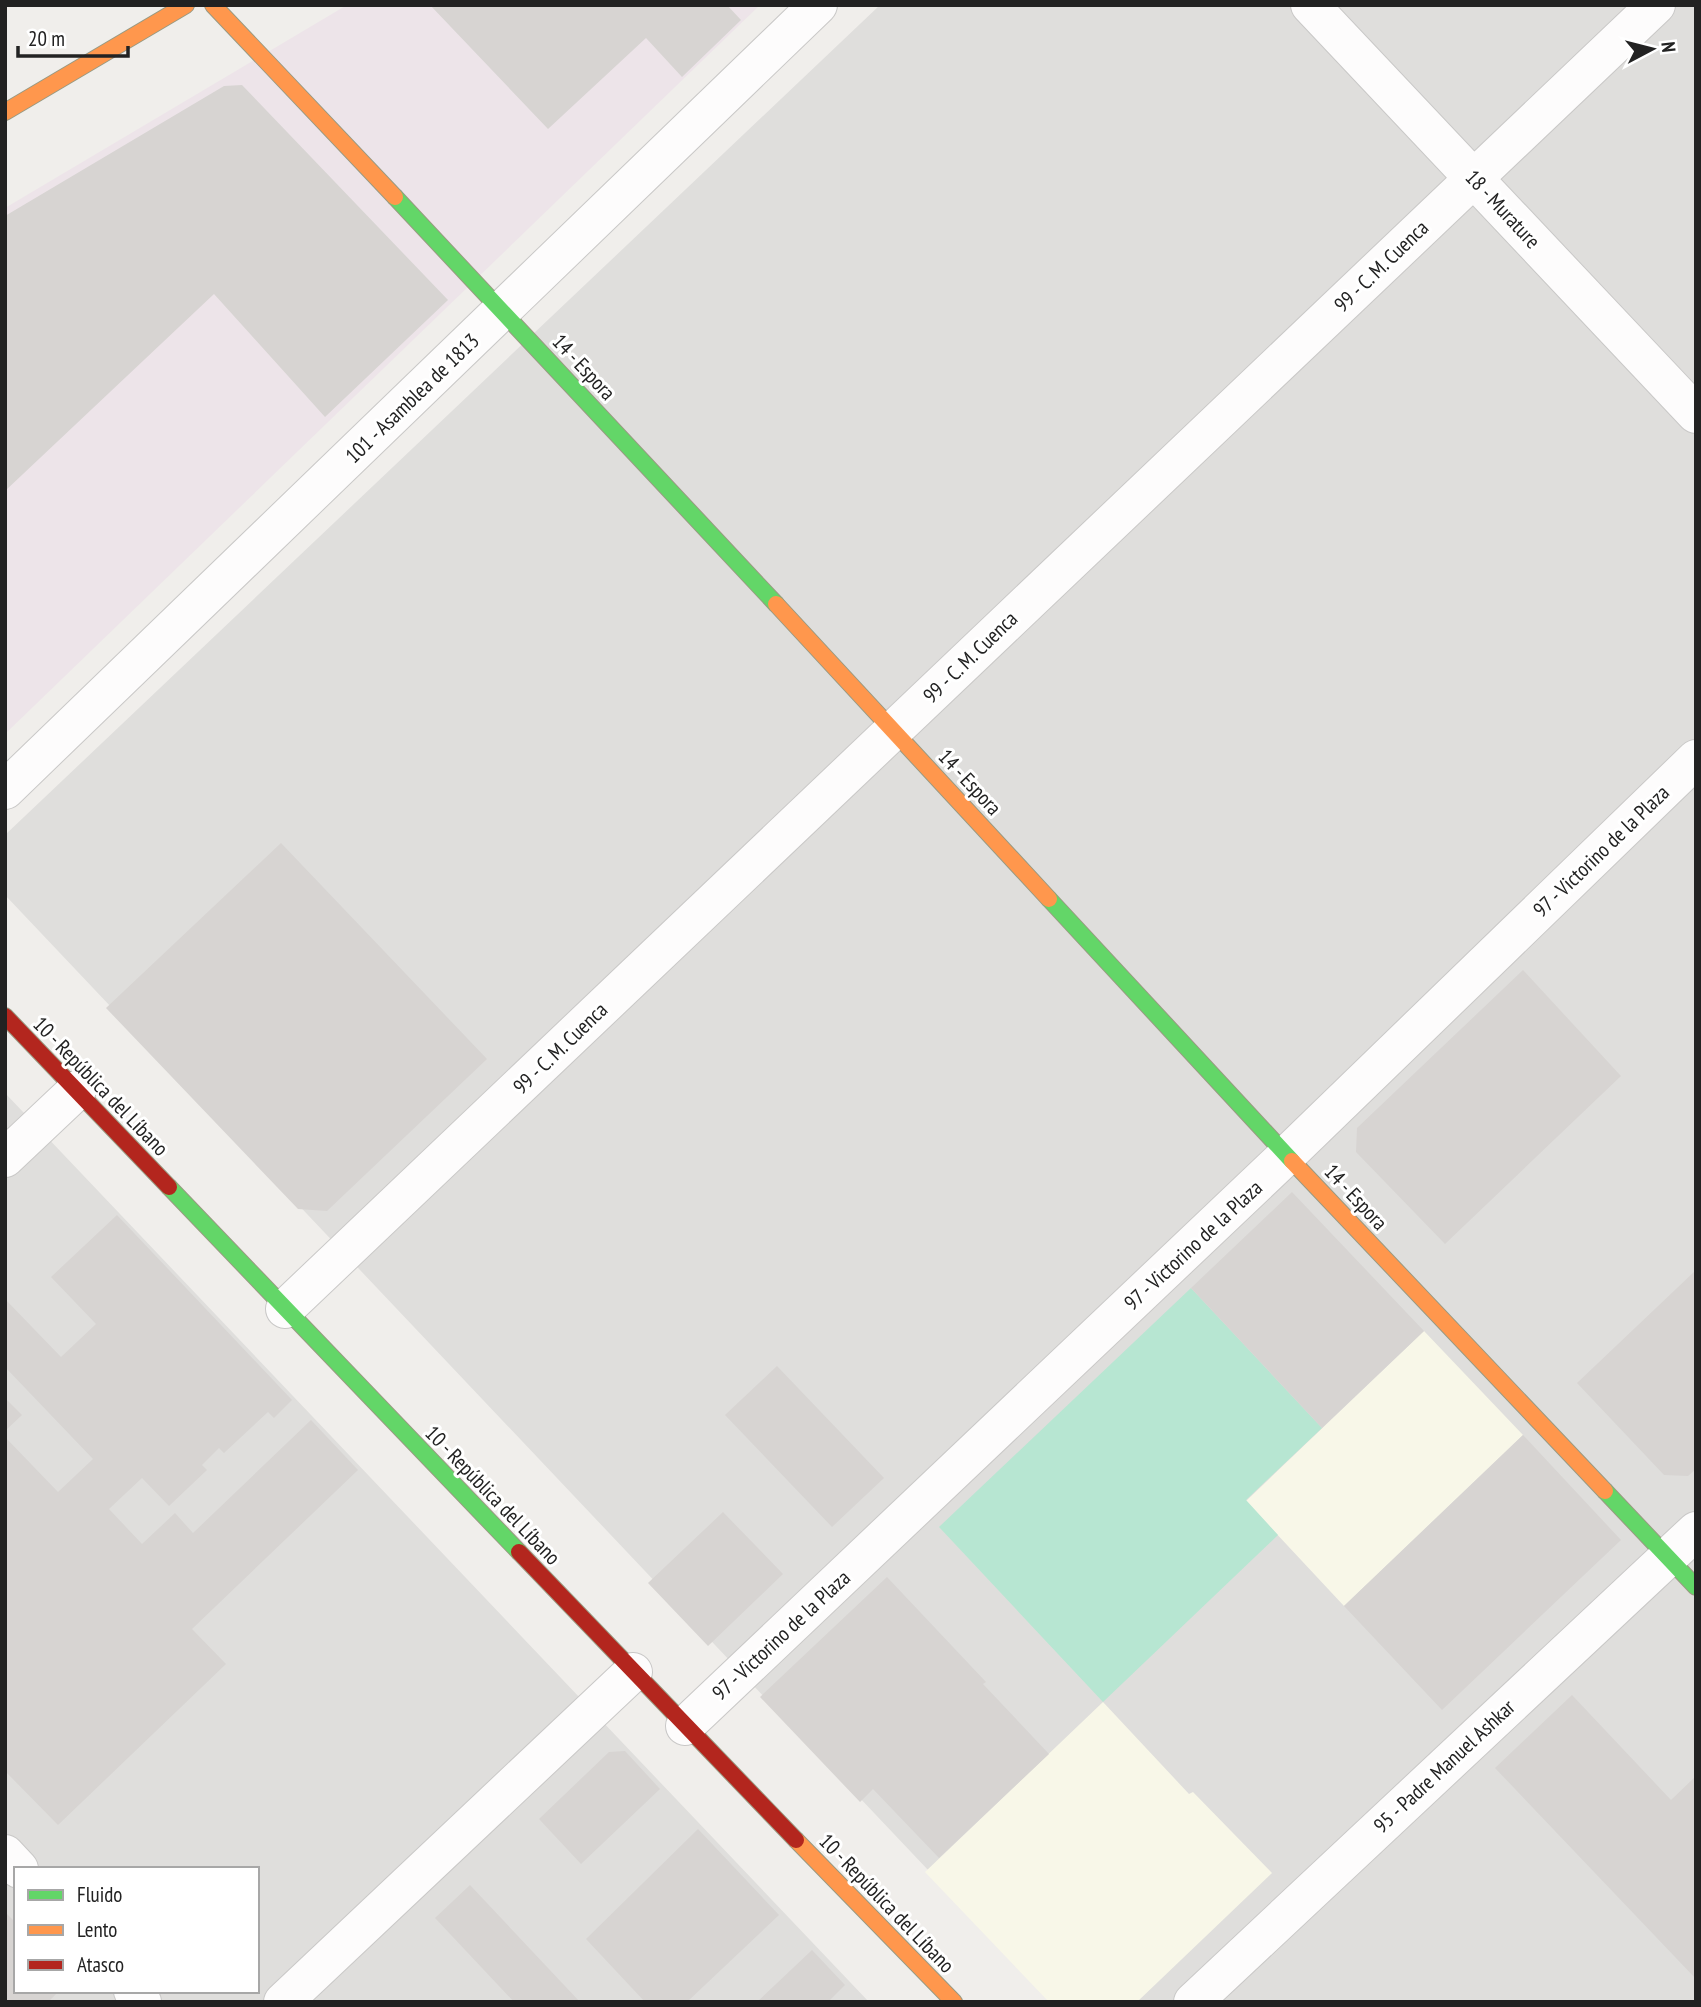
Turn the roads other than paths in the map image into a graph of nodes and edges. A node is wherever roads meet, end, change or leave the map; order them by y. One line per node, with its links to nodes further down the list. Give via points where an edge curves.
1 (186, 5): 6 (street)
2 (213, 5): 8 (street, 14 - Espora)
3 (818, 5): 8 (street, 101 - Asamblea de 1813)
4 (1310, 5): 7 (street, 18 - Murature)
5 (1656, 5): 7 (street, 99 - C. M. Cuenca)
6 (5, 112)
7 (1473, 178): 9 (street, 18 - Murature); 10 (street, 99 - C. M. Cuenca)
8 (502, 310): 10 (street, 14 - Espora); 12 (street, 101 - Asamblea de 1813)
9 (1696, 414)
10 (894, 730): 15 (street, 14 - Espora); 17 (street, 99 - C. M. Cuenca)
11 (1696, 759): 15 (street, 97 - Victorino de la Plaza)
12 (5, 790)
13 (5, 1016): 14 (street, 10 - República del Líbano)
14 (77, 1090): 16 (street); 17 (street, 10 - República del Líbano)
15 (1287, 1155): 19 (street, 14 - Espora); 22 (street, 97 - Victorino de la Plaza)
16 (5, 1158)
17 (285, 1309): 21 (street, 10 - República del Líbano)
18 (1696, 1531): 19 (street, 95 - Padre Manuel Ashkar)
19 (1667, 1558): 20 (street, 14 - Espora); 27 (street, 95 - Padre Manuel Ashkar)
20 (1696, 1587)
21 (633, 1672): 22 (street, 10 - República del Líbano); 25 (street)
22 (685, 1726): 26 (street, 10 - República del Líbano)
23 (5, 1854): 24 (street)
24 (17, 1867)
25 (283, 2002)
26 (954, 2002)
27 (1193, 2002)

